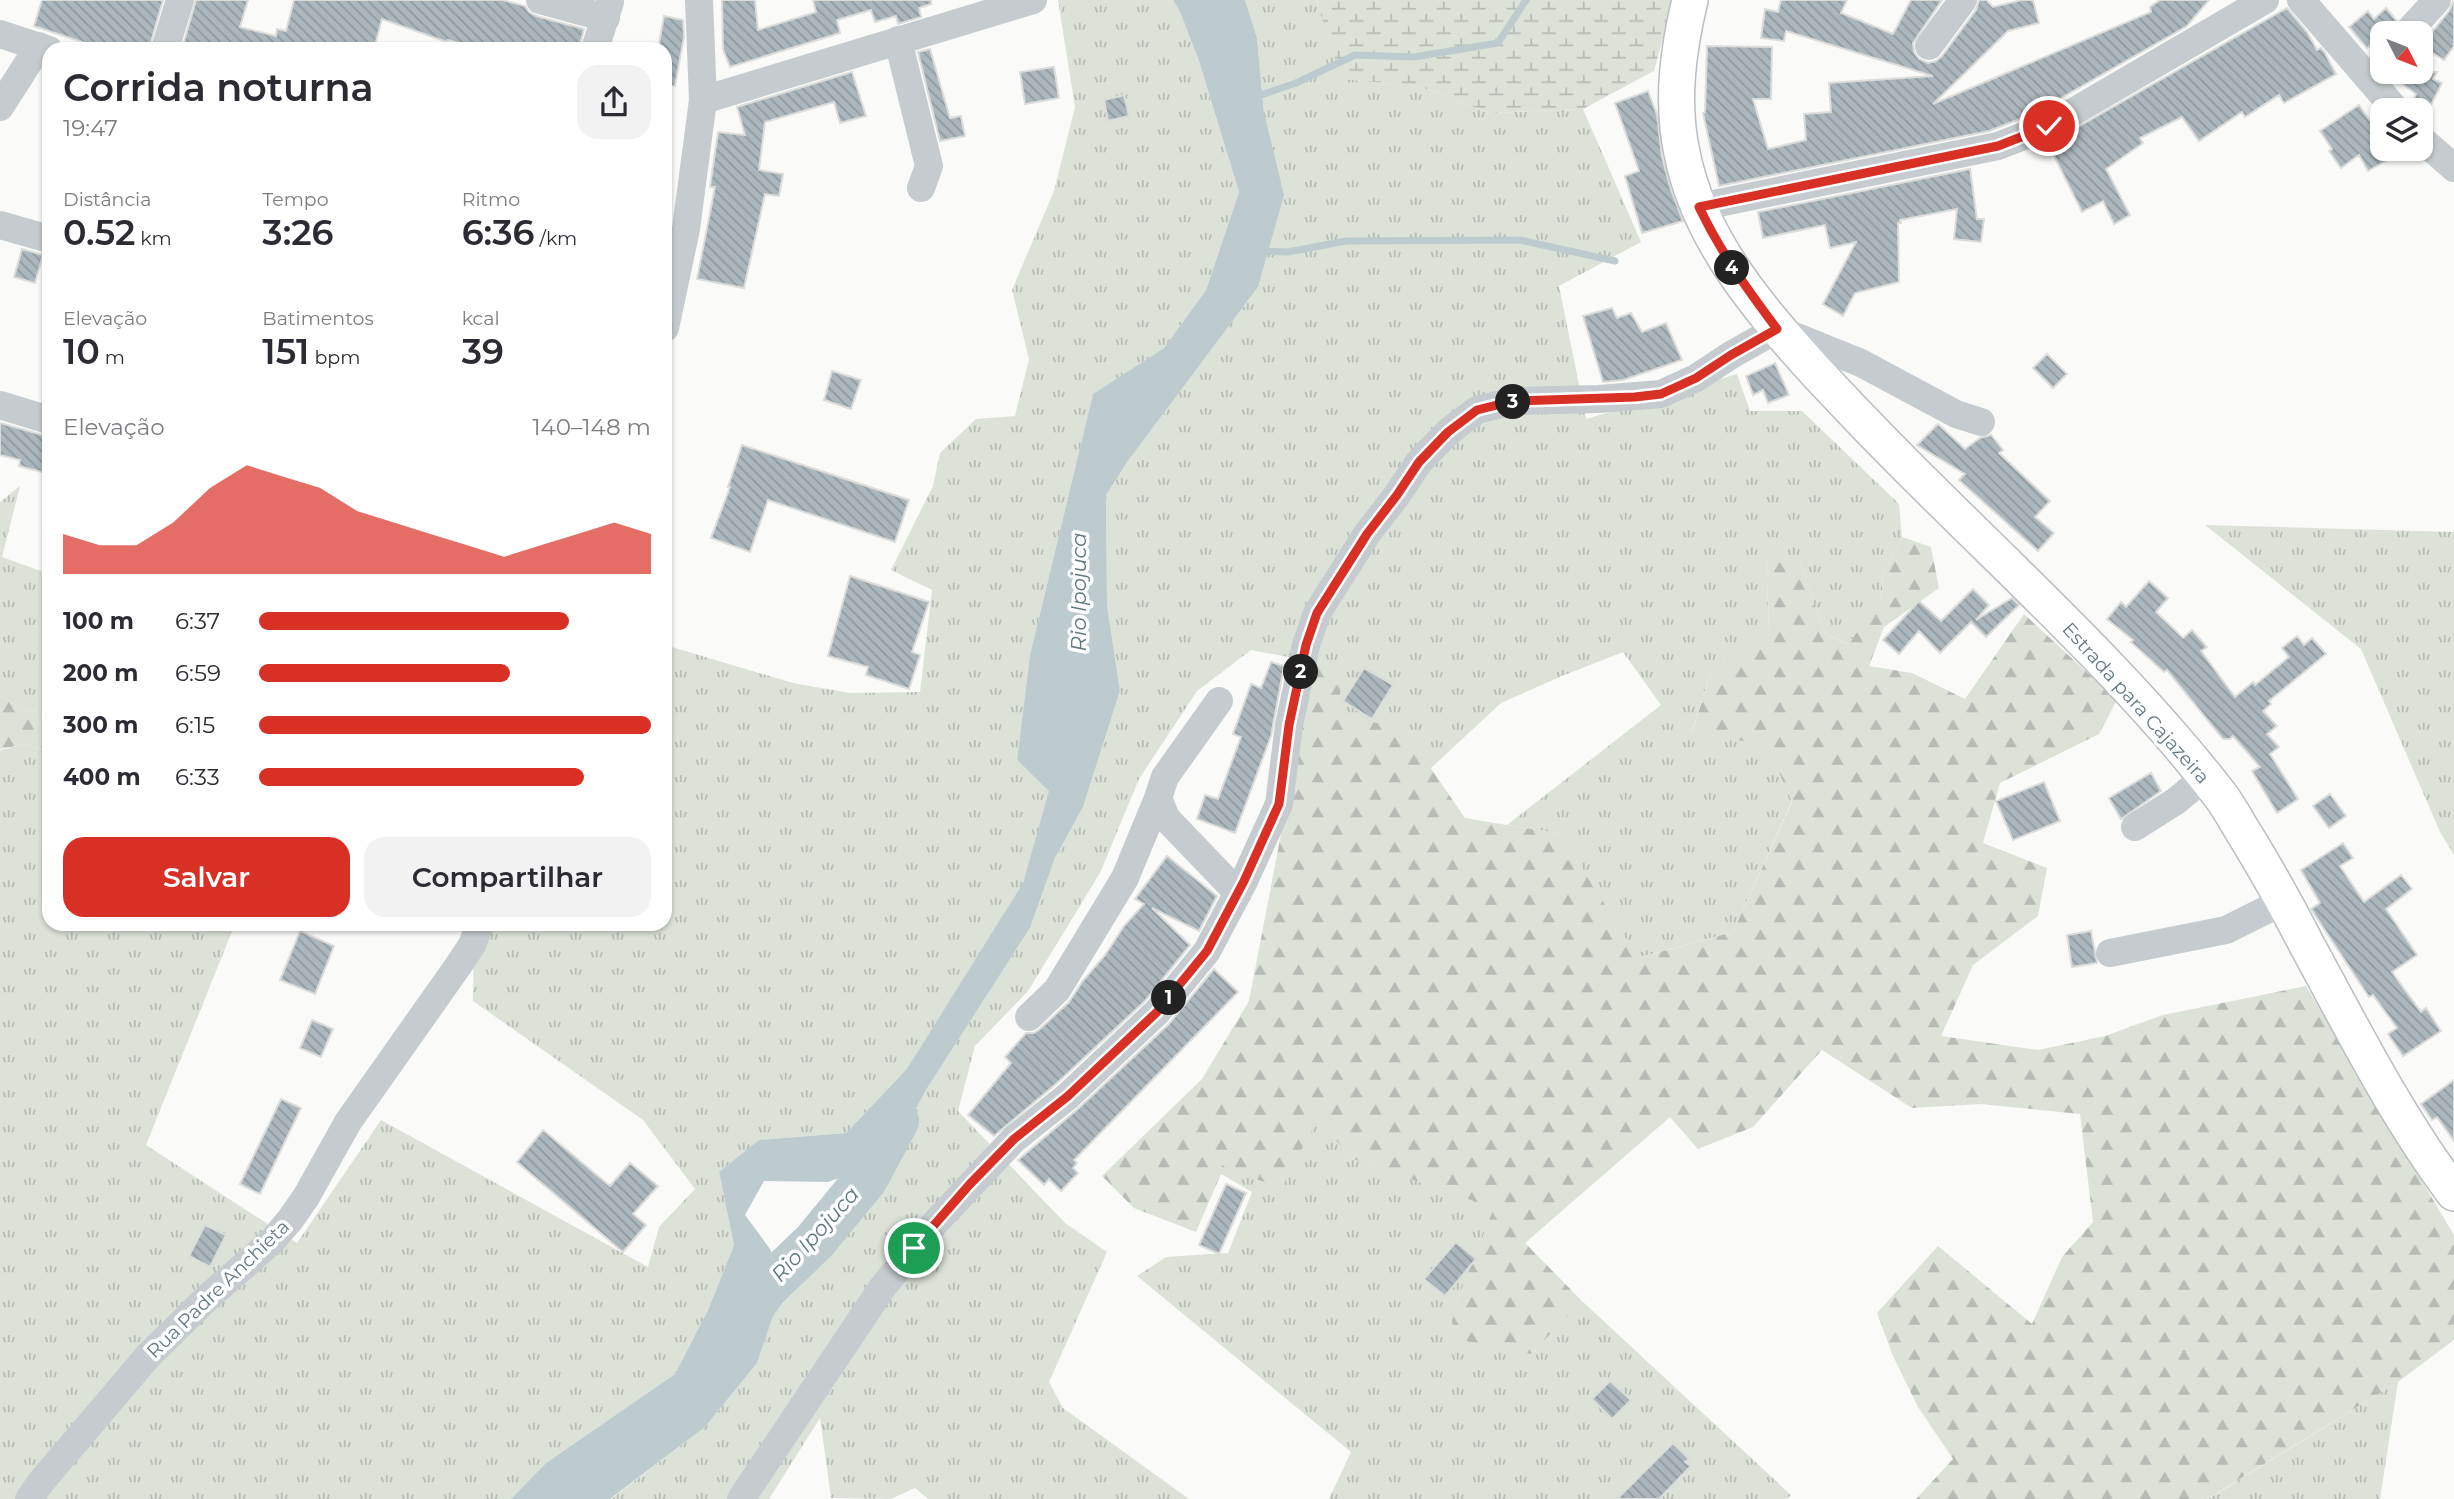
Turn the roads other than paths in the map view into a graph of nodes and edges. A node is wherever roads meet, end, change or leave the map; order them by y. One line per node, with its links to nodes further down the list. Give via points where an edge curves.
1 (180, 0): 14 (street)
2 (540, 0): 10 (street)
3 (699, 0): 20 (street)
4 (1033, 0): 13 (street)
5 (1690, 0): 25 (main road, Estrada para Cajazeira, via 1676,103 1682,154)
6 (1964, 0): 16 (street)
7 (2265, 0): 25 (street, via 2049,126 1998,146)
8 (2301, 0): 19 (street)
9 (2437, 0): 11 (street)
10 (608, 9): 15 (street)
11 (2418, 21)
12 (0, 34): 17 (street)
13 (898, 40): 20 (street); 24 (street, via 929,166)
14 (167, 42)
15 (597, 42)
16 (1928, 46)
17 (42, 47)
18 (42, 51): 21 (street)
19 (2370, 65)
20 (703, 100): 28 (street)
21 (0, 107)
22 (2433, 149): 23 (street)
23 (2454, 168)
24 (921, 188)
25 (1699, 207): 29 (main road, Estrada para Cajazeira, via 1729,263)
26 (0, 225): 27 (street)
27 (42, 237)
28 (672, 295)
29 (1777, 329): 32 (street, via 1861,363 1956,414); 34 (main road, Estrada para Cajazeira, via 1867,426 2090,648); 37 (street, via 1661,394 1513,401 1477,410 1438,442 1367,534 1317,613 1289,725 1279,804)
30 (0, 405): 31 (street)
31 (42, 418)
32 (1981, 422)
33 (1219, 701): 35 (street, via 1165,777)
34 (2205, 777): 36 (street); 38 (main road, Estrada para Cajazeira)
35 (1158, 798): 37 (street, via 1166,818); 41 (street, via 1125,878 1057,990)
36 (2135, 827)
37 (1238, 893): 44 (street, via 1207,951 1157,1012 1068,1096 1014,1139 881,1288)
38 (2284, 901): 40 (street, via 2226,930); 42 (main road, Estrada para Cajazeira, via 2358,1039)
39 (477, 931): 43 (street, Rua Padre Anchieta, via 458,966 348,1122 290,1220 149,1356)
40 (2110, 953)
41 (1029, 1017)
42 (2454, 1193)
43 (29, 1499)
44 (741, 1499)

